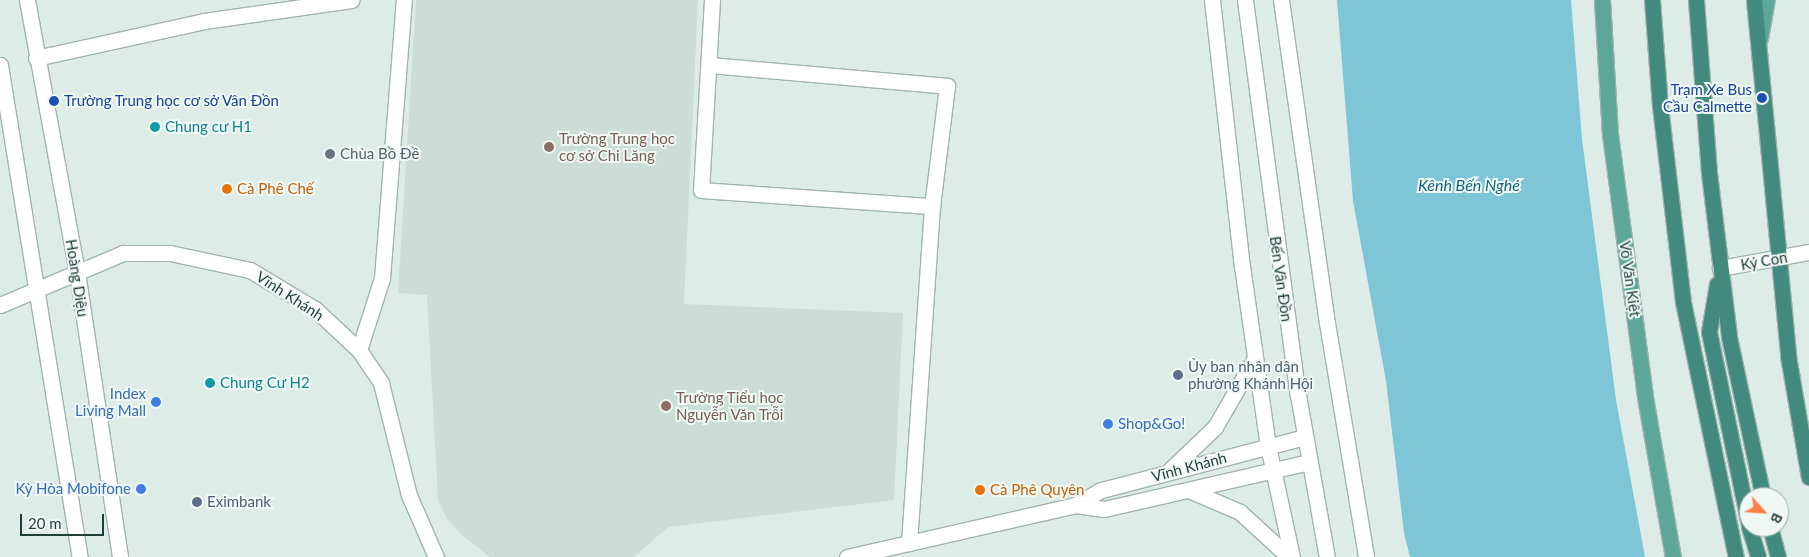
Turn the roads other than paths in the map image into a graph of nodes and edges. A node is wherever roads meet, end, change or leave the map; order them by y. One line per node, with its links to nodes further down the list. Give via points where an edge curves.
1 (27, 0): 14 (street, Hoàng Diệu)
2 (352, 0): 14 (street, via 204,21)
3 (404, 0): 24 (street, via 382,278)
4 (712, 0): 16 (street)
5 (1212, 0): 25 (street)
6 (1245, 0): 26 (street, Bến Vân Đồn, via 1263,151)
7 (1281, 0): 45 (street, via 1328,333)
8 (1602, 0): 46 (main road, Võ Văn Kiệt, via 1610,134 1646,406)
9 (1652, 0): 47 (highway, via 1660,106 1684,302)
10 (1696, 0): 20 (highway)
11 (1754, 0): 13 (highway)
12 (1767, 0): 13 (main road)
13 (1758, 50): 19 (highway)
14 (36, 58): 21 (street, Hoàng Diệu)
15 (0, 65): 22 (street)
16 (708, 66): 17 (street, via 701,190); 17 (street, via 947,86)
17 (932, 206): 38 (street)
18 (1809, 252): 19 (street, Ký Con)
19 (1779, 259): 20 (street, Ký Con); 31 (highway, via 1788,356)
20 (1720, 268): 32 (highway, via 1709,332); 33 (highway, via 1728,337)
21 (77, 272): 22 (street, Vĩnh Khánh); 24 (street, Vĩnh Khánh, via 123,253 170,253 250,270 315,309); 40 (street, Hoàng Diệu)
22 (34, 288): 23 (street, Vĩnh Khánh); 39 (street)
23 (0, 306)
24 (359, 350): 41 (street, Vĩnh Khánh, via 380,383 409,495)
25 (1255, 358): 27 (street); 30 (street, via 1215,427)
26 (1305, 437): 27 (street, Vĩnh Khánh); 28 (street, Bến Vân Đồn)
27 (1268, 446): 29 (street); 30 (street, Vĩnh Khánh)
28 (1309, 462): 29 (street, Vĩnh Khánh); 44 (street, Bến Vân Đồn)
29 (1273, 470): 34 (street, Vĩnh Khánh); 43 (street)
30 (1168, 472): 35 (street, Vĩnh Khánh, via 1101,490)
31 (1809, 476)
32 (1741, 487)
33 (1761, 487)
34 (1190, 490): 35 (street, Vĩnh Khánh, via 1104,509); 43 (street, via 1227,503)
35 (1076, 505): 38 (street, Vĩnh Khánh)
36 (1752, 537): 48 (highway)
37 (1773, 537): 49 (highway)
38 (910, 543): 42 (street, Vĩnh Khánh)
39 (80, 557)
40 (120, 557)
41 (436, 557)
42 (847, 557)
43 (1290, 557)
44 (1327, 557)
45 (1366, 557)
46 (1673, 557)
47 (1736, 557)
48 (1758, 557)
49 (1778, 557)

